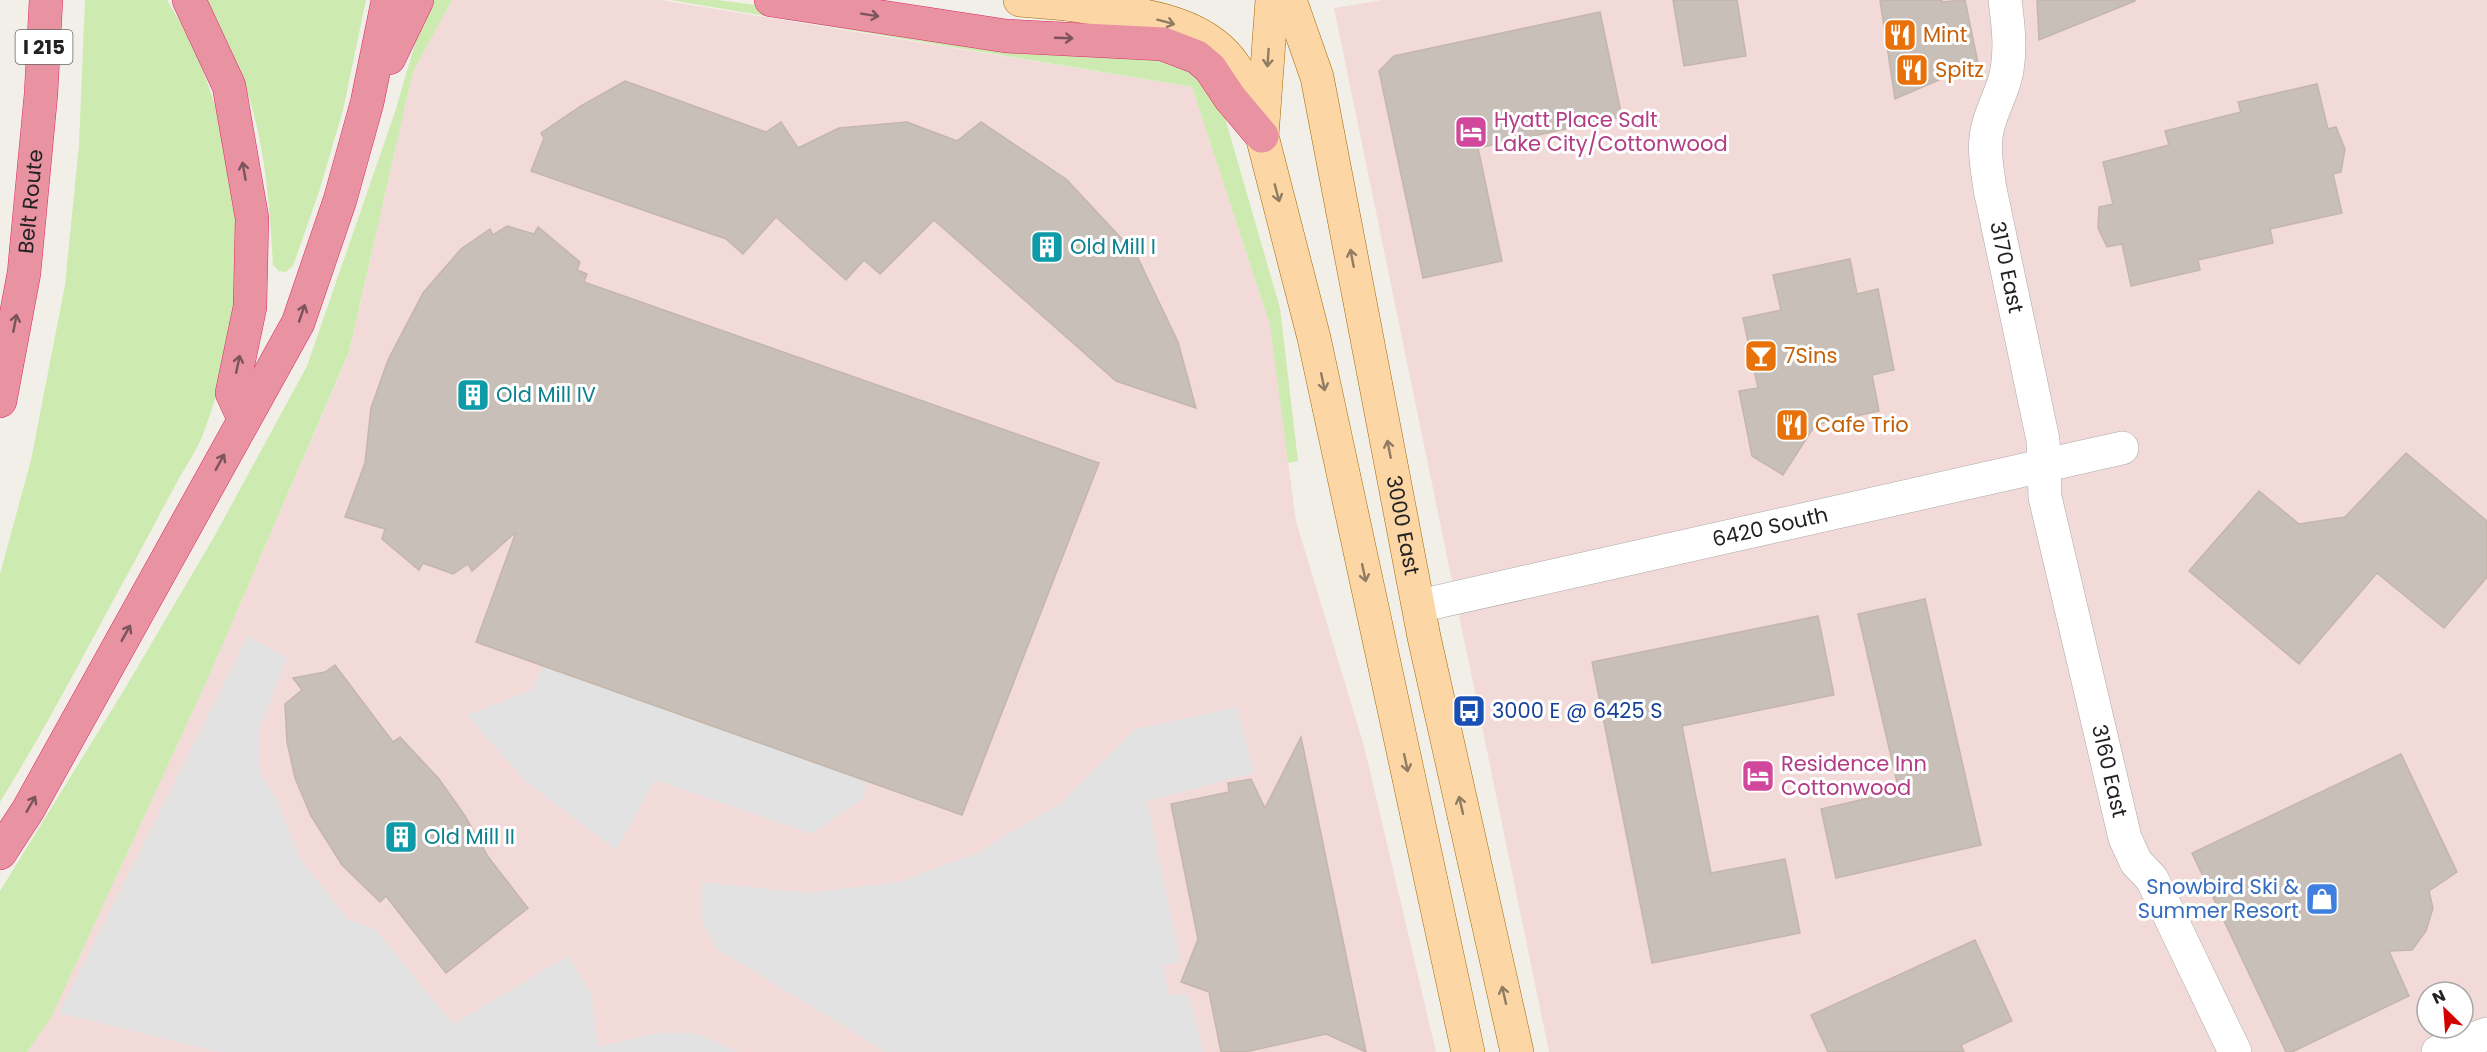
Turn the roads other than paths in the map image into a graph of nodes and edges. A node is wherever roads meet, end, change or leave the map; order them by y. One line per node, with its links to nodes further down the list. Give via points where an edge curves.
1 (46, 0): 16 (highway, Belt Route / I 215, one-way to 1, via 24,273 42,94)
2 (189, 0): 17 (highway, one-way to 2, via 232,393 250,307 252,218 229,86)
3 (388, 0): 14 (highway)
4 (417, 0): 14 (highway)
5 (771, 0): 15 (highway, one-way to 15, via 1006,36 1163,44 1197,57 1210,68)
6 (1020, 0): 12 (main road)
7 (1127, 0): 12 (main road)
8 (1272, 0): 15 (main road, one-way to 15)
9 (1290, 0): 20 (main road, 3000 East, one-way to 9, via 1317,77)
10 (1989, 0): 13 (street)
11 (2005, 0): 13 (street, 3170 East, via 2010,39)
12 (1067, 4): 15 (main road, one-way to 15, via 1152,19 1208,39 1237,69)
13 (2007, 70): 19 (street, 3170 East, via 1989,124 1985,152 2043,440)
14 (367, 103): 17 (highway, one-way to 14, via 298,323 340,200)
15 (1262, 136): 23 (main road, one-way to 23, via 1314,338)
16 (0, 401)
17 (244, 419): 21 (highway, one-way to 17, via 28,810)
18 (2121, 448): 19 (street, 6420 South)
19 (2044, 467): 20 (street, 6420 South); 25 (street, 3160 East, via 2045,497 2125,838 2136,862 2152,879)
20 (1419, 606): 24 (main road, 3000 East, one-way to 20)
21 (0, 853)
22 (2487, 1034): 26 (street)
23 (1468, 1052)
24 (1516, 1052)
25 (2235, 1052)
26 (2438, 1052)

